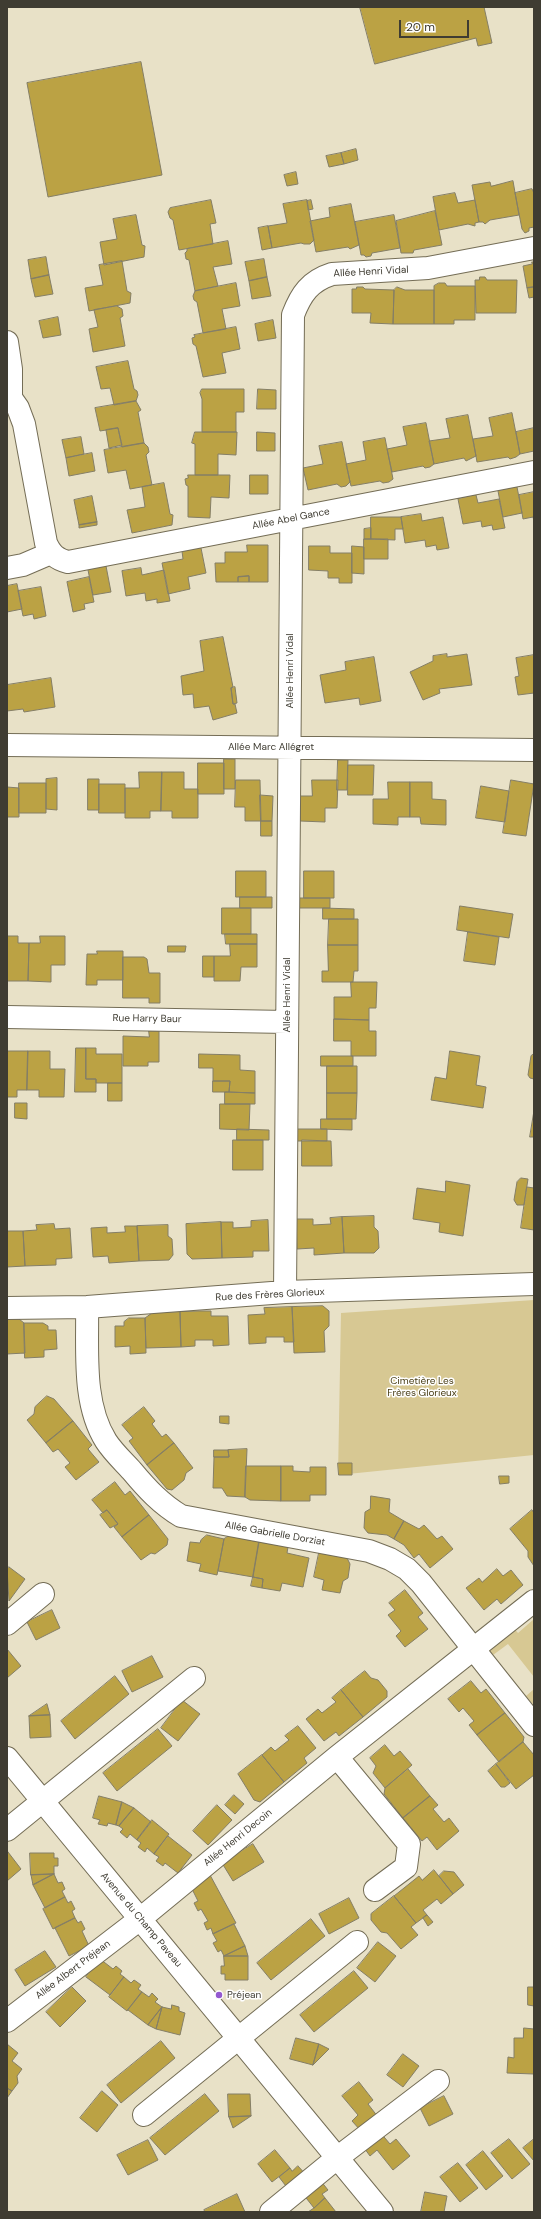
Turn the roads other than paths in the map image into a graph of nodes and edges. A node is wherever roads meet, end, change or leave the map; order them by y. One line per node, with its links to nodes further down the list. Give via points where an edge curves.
1 (534, 248): 5 (street, Allée Henri Vidal, via 428,268 332,274 309,285 299,298 293,315)
2 (7, 342): 3 (street, via 11,369)
3 (9, 397): 6 (street, via 18,408 24,424 46,543)
4 (534, 472): 5 (street, Allée Abel Gance)
5 (291, 519): 6 (street, Allée Abel Gance, via 68,562); 9 (street, Allée Henri Vidal)
6 (51, 553): 7 (street, via 23,565)
7 (7, 568)
8 (7, 745): 9 (street, Allée Marc Allégret)
9 (289, 747): 10 (street, Allée Marc Allégret); 12 (street, Allée Henri Vidal)
10 (534, 750)
11 (7, 1017): 12 (street, Rue Harry Baur)
12 (287, 1022): 14 (street, Allée Henri Vidal)
13 (534, 1284): 14 (street, Rue des Frères Glorieux)
14 (285, 1292): 15 (street, Rue des Frères Glorieux)
15 (87, 1307): 16 (street, Rue des Frères Glorieux); 20 (street, Allée Gabrielle Dorziat, via 93,1408 106,1441 151,1493 168,1508 182,1516 346,1546 390,1559 407,1569 421,1583)
16 (7, 1308)
17 (44, 1594): 19 (street)
18 (534, 1601): 20 (street, Allée Henri Decoin)
19 (7, 1624)
20 (474, 1648): 22 (street, Allée Gabrielle Dorziat); 23 (street, Allée Henri Decoin)
21 (194, 1678): 25 (street)
22 (534, 1725)
23 (336, 1757): 27 (street, via 409,1844 406,1867); 28 (street, Allée Henri Decoin)
24 (7, 1758): 25 (street, Avenue du Champ Paveau)
25 (44, 1802): 26 (street); 28 (street, Avenue du Champ Paveau)
26 (7, 1830)
27 (375, 1890)
28 (140, 1918): 30 (street, Allée Albert Préjean); 31 (street, Avenue du Champ Paveau)
29 (357, 1942): 31 (street)
30 (7, 2021)
31 (238, 2038): 33 (street); 34 (street, Avenue du Champ Paveau)
32 (438, 2081): 34 (street)
33 (144, 2114)
34 (337, 2158): 35 (street); 36 (street, Avenue du Champ Paveau)
35 (271, 2212)
36 (382, 2212)

